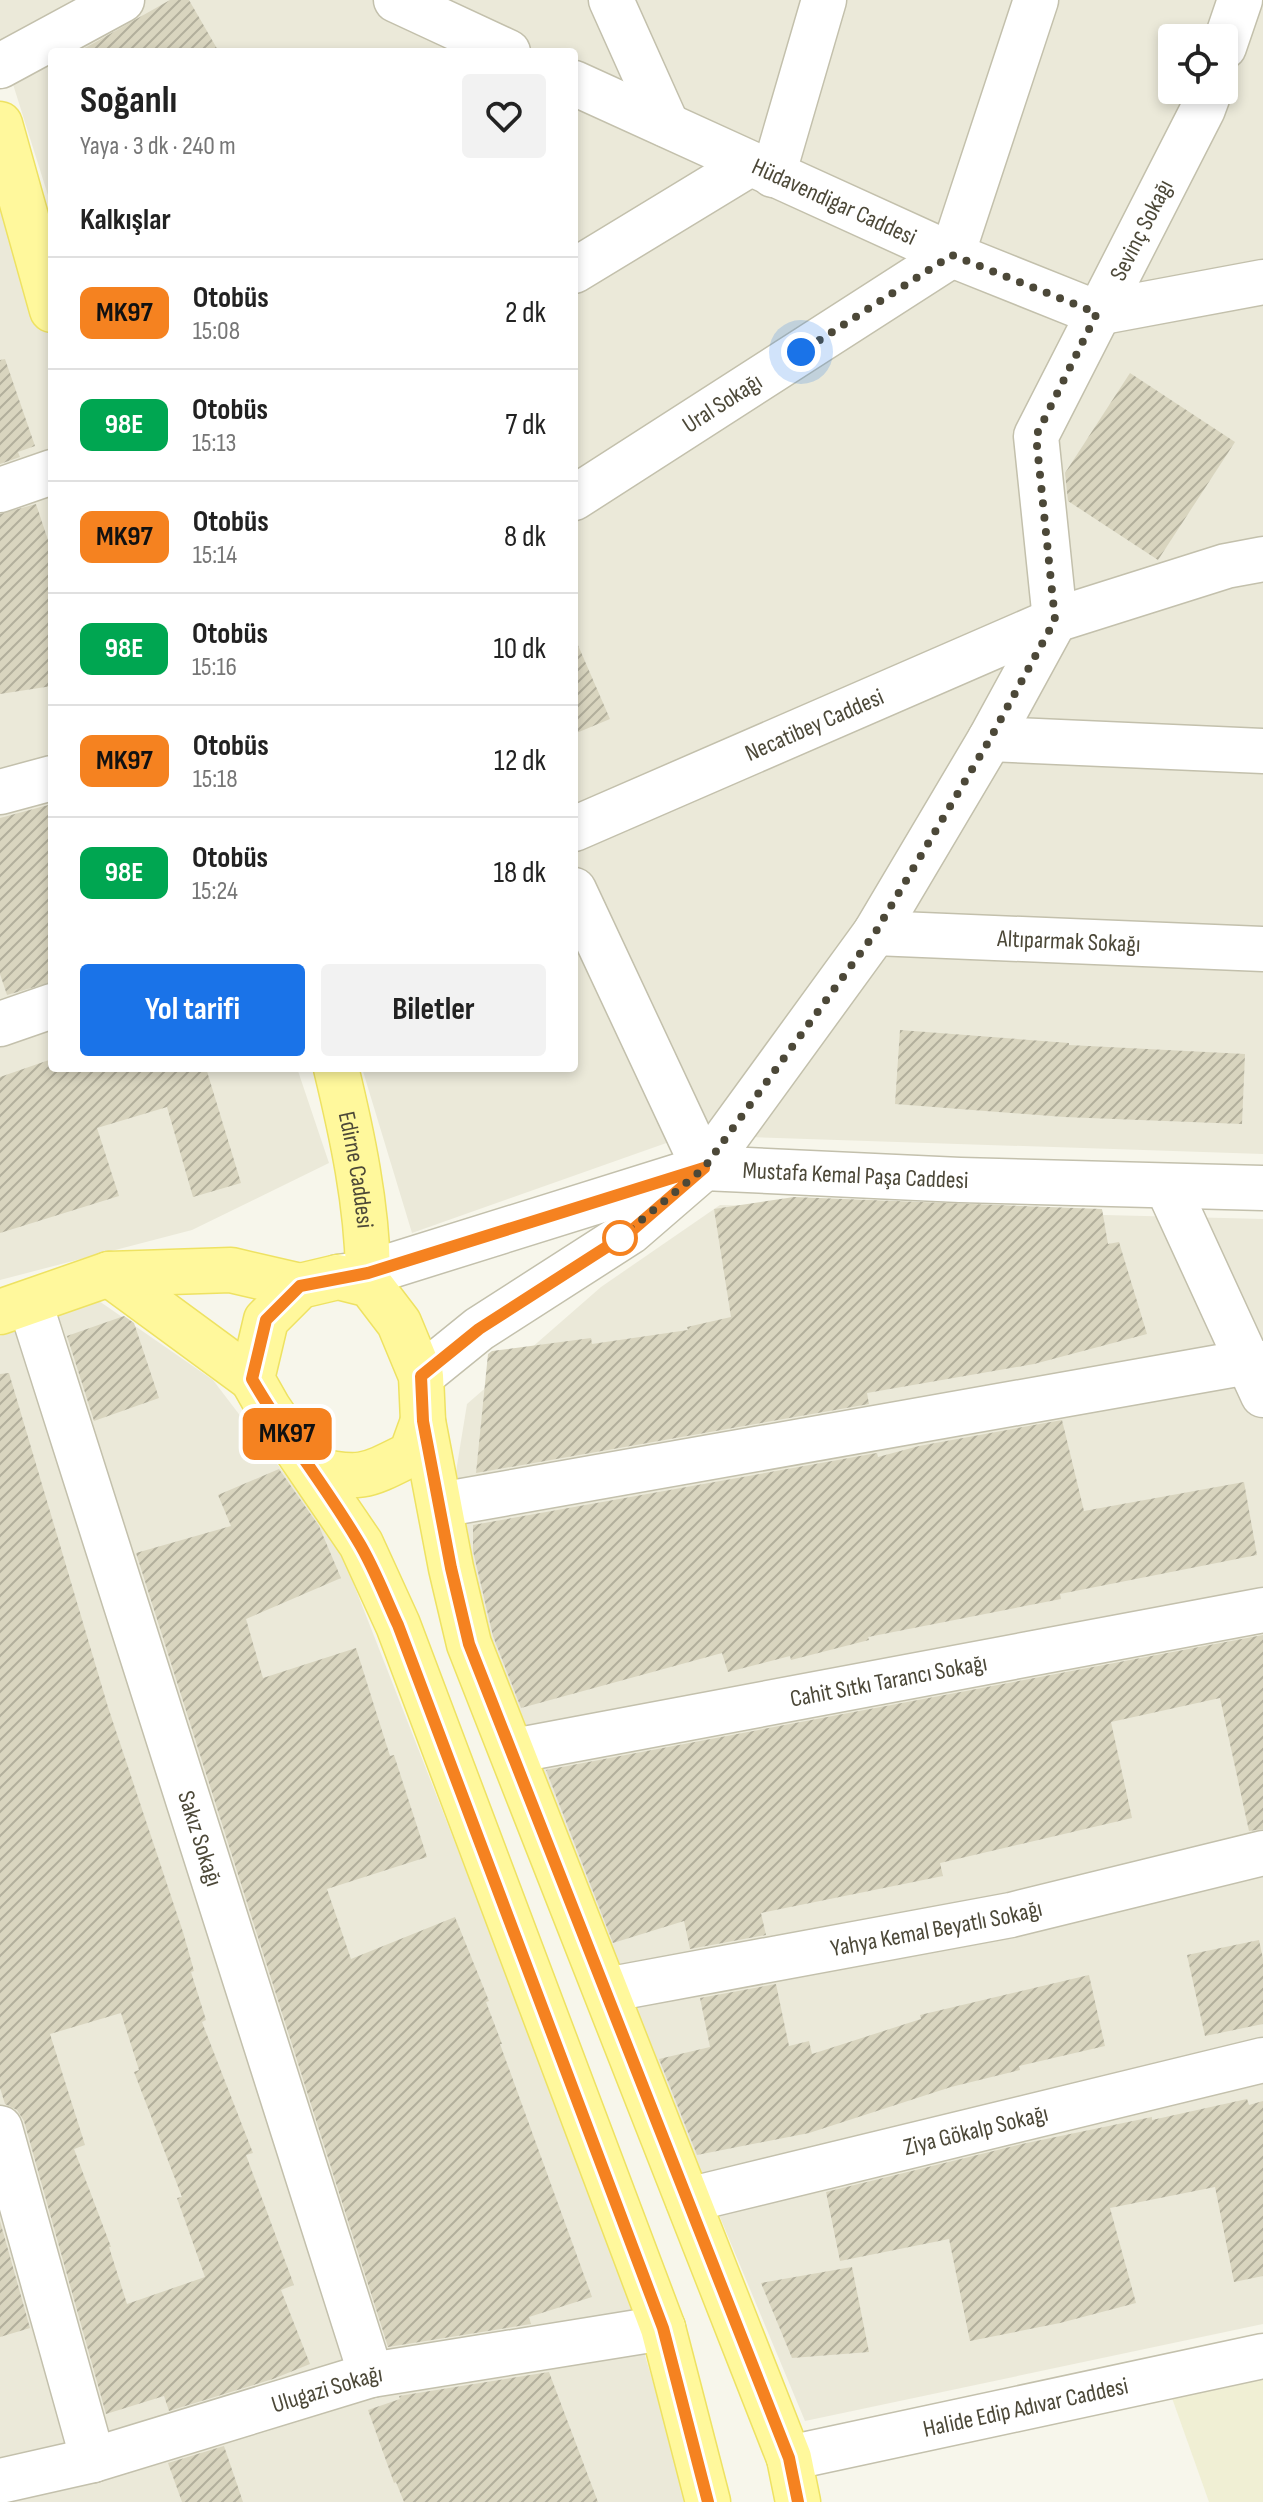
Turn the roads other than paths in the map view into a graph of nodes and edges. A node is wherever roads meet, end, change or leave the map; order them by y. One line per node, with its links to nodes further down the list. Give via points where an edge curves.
1 (122, 0): 9 (street)
2 (396, 0): 8 (street)
3 (611, 0): 13 (street)
4 (824, 0): 14 (street)
5 (1036, 0): 16 (street)
6 (1240, 0): 7 (street)
7 (1232, 24)
8 (499, 48)
9 (0, 66)
10 (578, 85): 13 (street, Hüdavendigar Caddesi)
11 (1205, 104): 20 (street, Sevinç Sokağı)
12 (0, 124): 15 (main road)
13 (667, 125): 14 (street, Hüdavendigar Caddesi)
14 (762, 170): 16 (street, Hüdavendigar Caddesi); 17 (street)
15 (12, 209): 19 (main road)
16 (952, 255): 20 (street, Hüdavendigar Caddesi); 23 (street, Ural Sokağı)
17 (578, 269)
18 (1263, 282): 20 (street)
19 (48, 300)
20 (1097, 313): 25 (street, Sevinç Sokağı, via 1036,436)
21 (48, 473): 22 (street)
22 (0, 490)
23 (578, 495)
24 (1263, 559): 25 (street, Necatibey Caddesi)
25 (1055, 620): 26 (street); 30 (street, Necatibey Caddesi)
26 (990, 739): 27 (street); 32 (street)
27 (1263, 751)
28 (48, 779): 29 (street)
29 (0, 792)
30 (578, 827)
31 (578, 899): 37 (street)
32 (875, 933): 33 (street, Altıparmak Sokağı); 37 (street)
33 (1263, 949)
34 (48, 1007): 35 (street)
35 (0, 1024)
36 (337, 1072): 41 (main road, Edirne Caddesi, via 367,1235)
37 (704, 1168): 38 (street, Mustafa Kemal Paşa Caddesi); 41 (street); 44 (street, via 630,1232 479,1329)
38 (1167, 1186): 39 (street, Mustafa Kemal Paşa Caddesi); 43 (street)
39 (1263, 1188)
40 (109, 1274): 41 (main road, via 231,1270); 42 (main road); 45 (main road)
41 (336, 1279): 44 (main road, via 370,1285 399,1323); 45 (main road, via 266,1320)
42 (15, 1307): 58 (street, Sakız Sokağı)
43 (1258, 1374): 48 (street)
44 (421, 1376): 46 (main road)
45 (252, 1379): 47 (main road)
46 (423, 1421): 47 (main road, via 411,1454 370,1474 342,1477); 48 (main road)
47 (312, 1469): 56 (main road, via 361,1544 398,1625)
48 (440, 1505): 50 (main road, via 469,1644)
49 (1263, 1610): 50 (street, Cahit Sıtkı Tarancı Sokağı)
50 (513, 1751): 52 (main road)
51 (1263, 1853): 52 (street, Yahya Kemal Beyatlı Sokağı, via 1011,1915)
52 (606, 1990): 55 (main road)
53 (1263, 2060): 55 (street, Ziya Gökalp Sokağı)
54 (0, 2128): 60 (street)
55 (688, 2200): 59 (main road)
56 (663, 2328): 58 (street, Ulugazi Sokağı); 62 (main road)
57 (1263, 2356): 59 (street, Halide Edip Adıvar Caddesi)
58 (371, 2375): 60 (street, Ulugazi Sokağı)
59 (789, 2458): 63 (main road)
60 (93, 2460): 61 (street, Ulugazi Sokağı)
61 (0, 2481)
62 (708, 2502)
63 (798, 2502)

